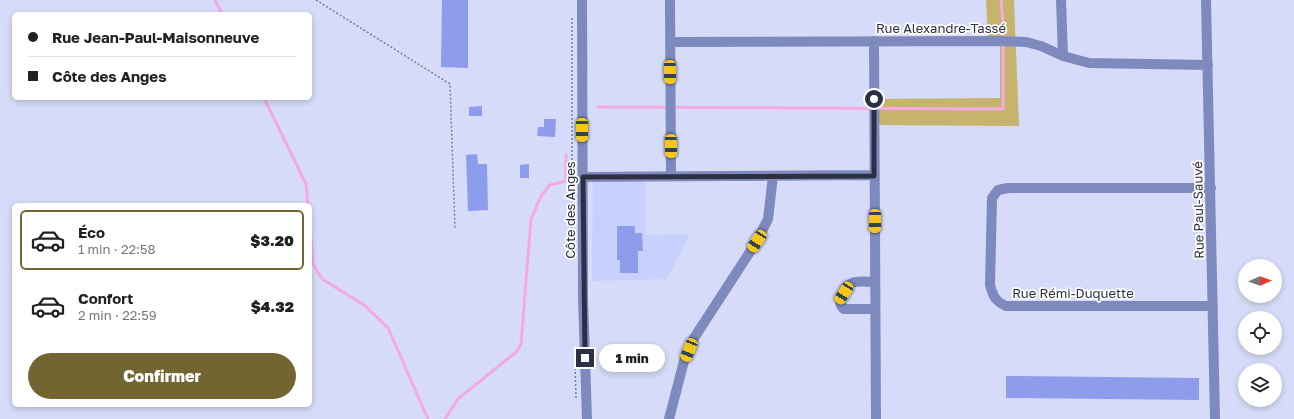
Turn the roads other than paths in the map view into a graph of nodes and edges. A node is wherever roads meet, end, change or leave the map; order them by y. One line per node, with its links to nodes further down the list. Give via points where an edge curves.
1 (582, 0): 12 (street, Côte des Anges)
2 (670, 0): 6 (street)
3 (1062, 0): 7 (street)
4 (1206, 0): 8 (street, Rue Paul-Sauvé)
5 (874, 41): 6 (street, Rue Alexandre-Tassé); 7 (street, Rue Alexandre-Tassé, via 1026,42); 11 (street)
6 (670, 42): 9 (street)
7 (1063, 56): 8 (street, Rue Alexandre-Tassé, via 1088,63)
8 (1208, 65): 13 (street, Rue Paul-Sauvé)
9 (671, 176): 10 (street); 12 (street)
10 (773, 176): 11 (street); 18 (street, via 768,219 757,241 694,338 684,361)
11 (874, 176): 14 (street)
12 (583, 177): 17 (street, Côte des Anges)
13 (1210, 188): 15 (street, Rue Paul-Sauvé); 15 (street, Rue Rémi-Duquette, via 998,190 992,198 990,285 993,296 1006,306)
14 (875, 282): 16 (street); 16 (street, via 854,282 849,285 840,304 844,309)
15 (1213, 306): 20 (street, Rue Paul-Sauvé)
16 (875, 309): 19 (street)
17 (587, 419)
18 (669, 419)
19 (876, 419)
20 (1215, 419)

